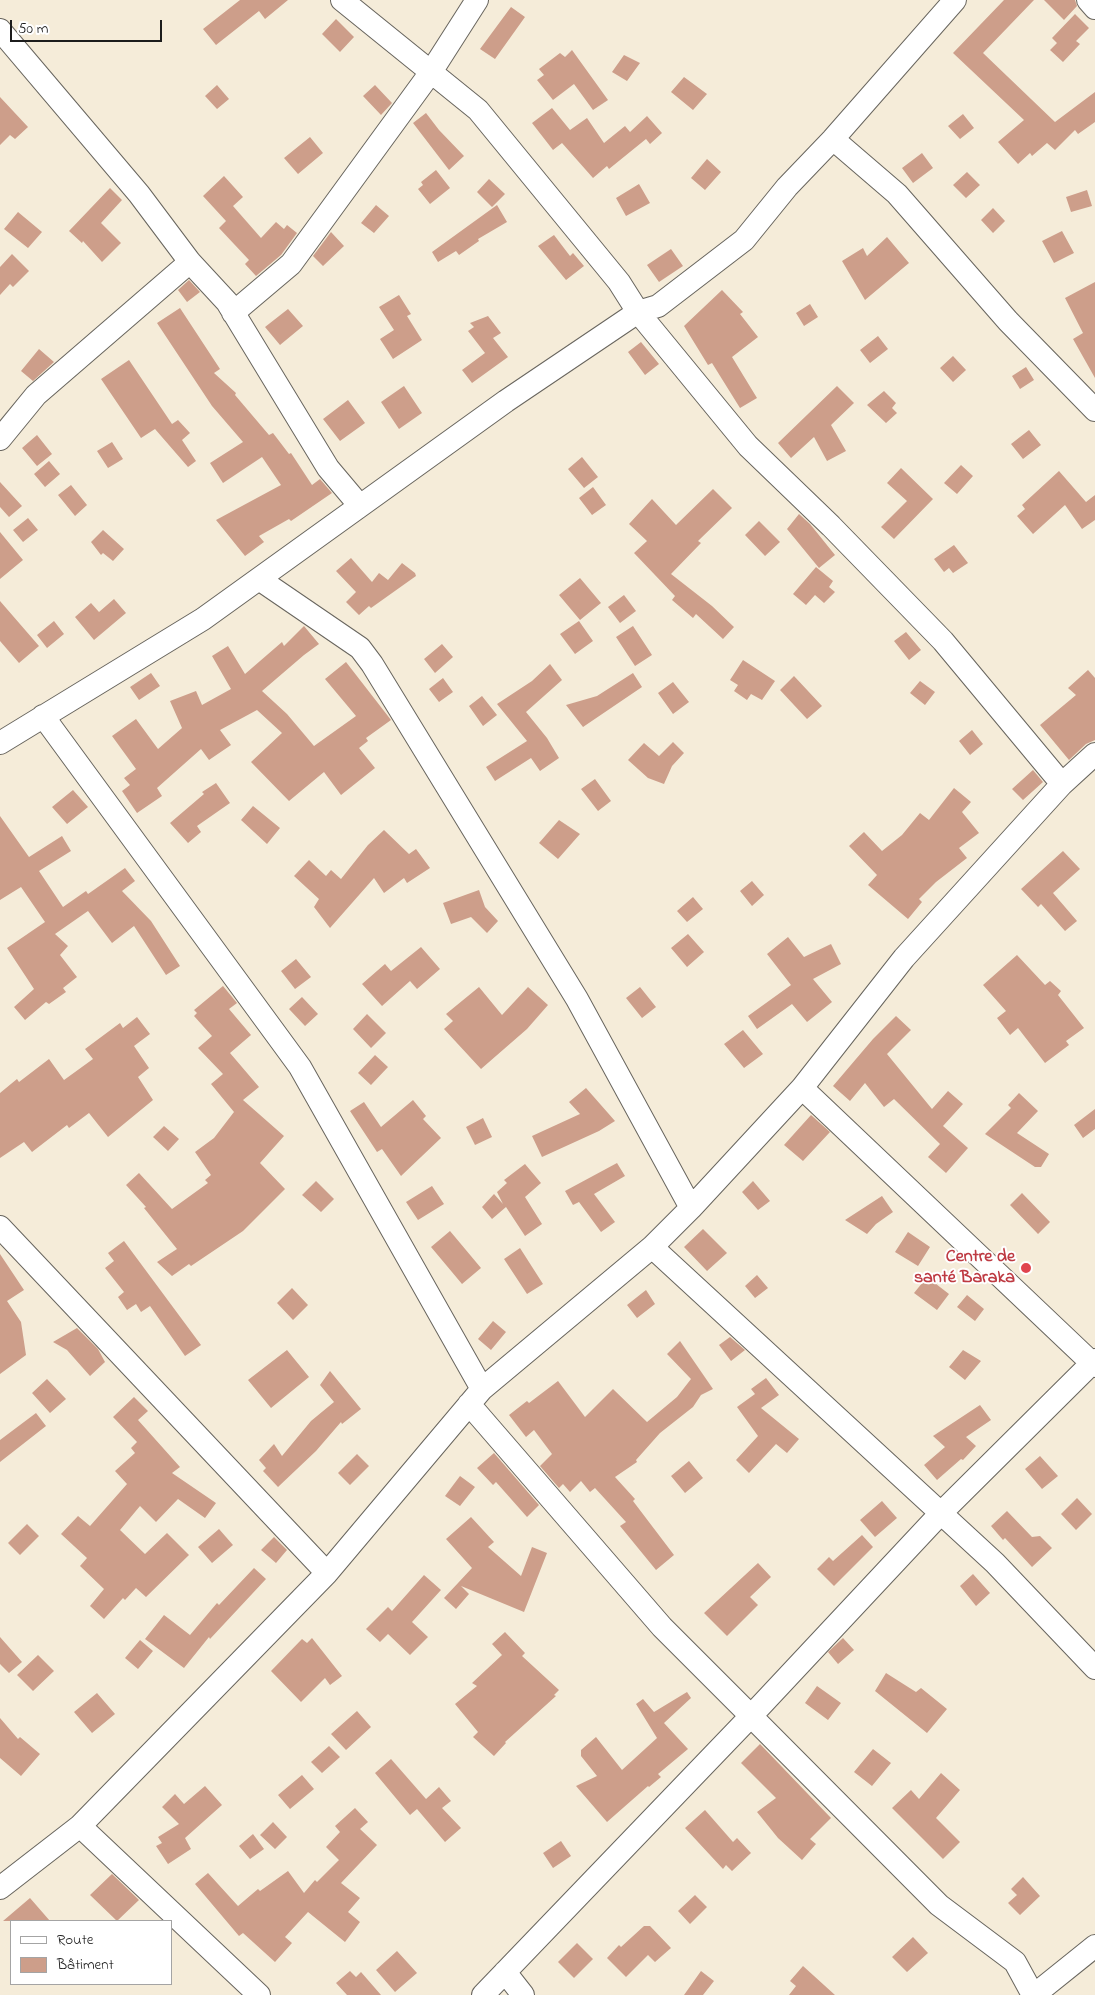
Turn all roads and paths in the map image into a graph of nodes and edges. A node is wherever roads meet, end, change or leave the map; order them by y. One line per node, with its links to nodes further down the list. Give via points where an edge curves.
1 (342, 0): 7 (street)
2 (477, 0): 7 (street)
3 (955, 0): 8 (street)
4 (1088, 0): 5 (street)
5 (1095, 8)
6 (0, 30): 9 (street, via 139,194)
7 (431, 72): 10 (street, via 478,110 619,282); 11 (street, via 291,264)
8 (833, 139): 10 (street, via 787,187 744,240 658,306); 12 (street, via 897,194 1008,321)
9 (190, 262): 11 (street, via 227,302); 13 (street, via 36,396)
10 (638, 312): 14 (street, via 506,401); 19 (street, via 748,446 943,641)
11 (233, 313): 14 (street, via 328,468)
12 (1095, 410)
13 (0, 439)
14 (360, 506): 15 (street)
15 (259, 579): 16 (street, via 203,619); 21 (street, via 360,648 372,664 577,999)
16 (43, 716): 17 (street); 25 (street, via 300,1067)
17 (0, 743)
18 (1091, 765): 19 (street)
19 (1062, 784): 20 (street, via 904,958)
20 (802, 1088): 21 (street); 24 (street)
21 (691, 1208): 23 (street)
22 (0, 1227): 27 (street)
23 (652, 1247): 25 (street); 26 (street)
24 (1094, 1363): 26 (street)
25 (476, 1396): 27 (street); 29 (street, via 662,1627)
26 (940, 1513): 28 (street, via 995,1563); 29 (street)
27 (327, 1573): 30 (street)
28 (1095, 1668)
29 (751, 1716): 33 (street); 37 (street, via 939,1905 1015,1962)
30 (80, 1826): 31 (street); 34 (street)
31 (0, 1888)
32 (1095, 1946): 37 (street)
33 (505, 1972): 35 (street); 36 (street)
34 (259, 1995)
35 (483, 1995)
36 (523, 1995)
37 (1033, 1995)

